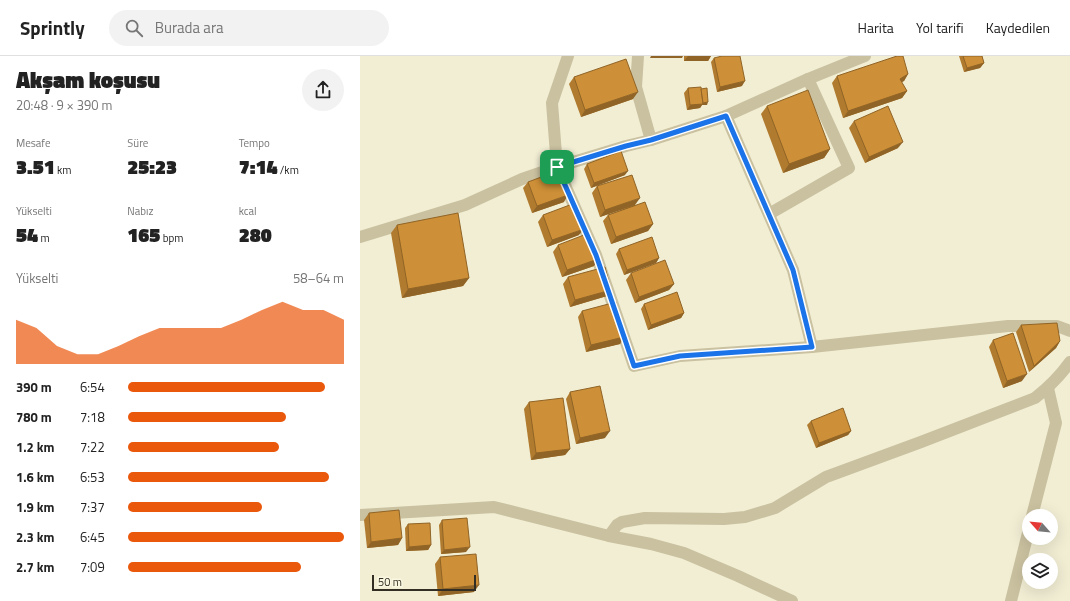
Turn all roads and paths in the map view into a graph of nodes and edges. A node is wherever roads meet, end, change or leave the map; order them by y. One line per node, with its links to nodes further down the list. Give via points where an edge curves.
1 (568, 56): 7 (street, via 552,103)
2 (638, 56): 6 (street, via 636,87)
3 (865, 56): 4 (street)
4 (808, 79): 5 (street); 8 (street, via 850,168)
5 (726, 116): 6 (street); 8 (street)
6 (651, 140): 7 (street)
7 (557, 167): 9 (street, via 522,179 465,206); 11 (street, via 596,255 634,366 680,356)
8 (769, 214): 11 (street, via 793,270)
9 (360, 237)
10 (1070, 331): 11 (street, via 1058,326 1008,326)
11 (812, 347)
12 (1070, 362): 13 (street)
13 (1048, 388): 14 (street, via 1056,423); 16 (street, via 1035,398 826,477 775,508 746,517 724,519 645,518 622,522)
14 (1034, 509)
15 (360, 515): 16 (street, via 494,507)
16 (609, 536): 18 (street, via 684,553)
17 (1025, 545): 19 (street)
18 (792, 601)
19 (1010, 601)

